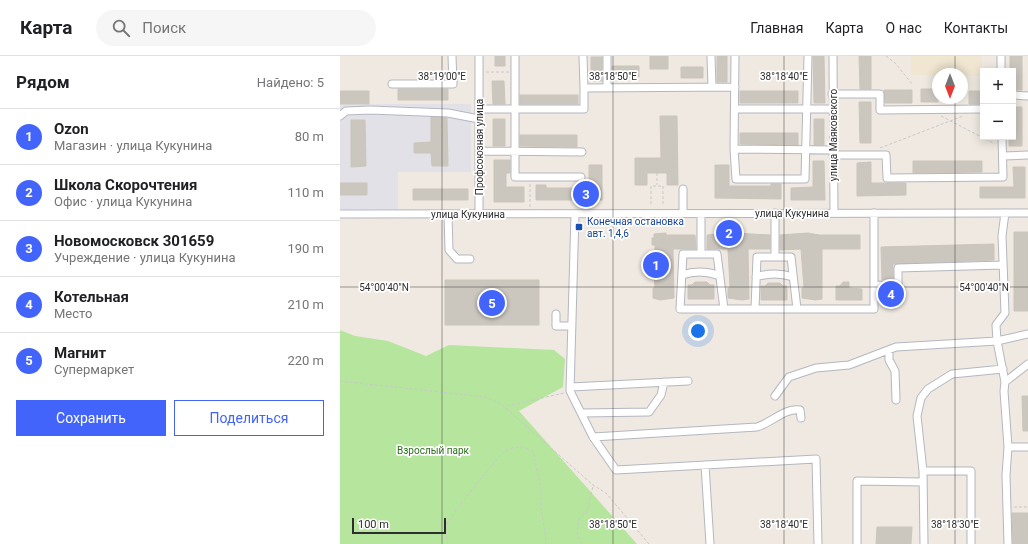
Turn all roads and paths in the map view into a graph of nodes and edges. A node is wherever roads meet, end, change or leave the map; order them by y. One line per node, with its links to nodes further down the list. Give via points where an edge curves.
1 (452, 56): 15 (street, via 453,84)
2 (479, 56): 13 (street, Профсоюзная улица)
3 (515, 56): 14 (street)
4 (584, 56): 19 (street)
5 (607, 56): 20 (street)
6 (711, 56): 17 (street)
7 (735, 56): 18 (street)
8 (808, 56): 28 (street)
9 (833, 56): 21 (street, улица Маяковского)
10 (886, 56): 16 (path)
11 (1001, 56): 12 (street)
12 (1001, 68)
13 (479, 72): 14 (path); 25 (street, Профсоюзная улица)
14 (515, 72): 26 (street)
15 (392, 84)
16 (913, 85)
17 (712, 87): 18 (street); 20 (street)
18 (735, 87): 27 (street)
19 (584, 88): 20 (street); 26 (street, via 584,109)
20 (607, 88)
21 (832, 94): 24 (street, улица Маяковского); 29 (street, via 880,94 880,110)
22 (1016, 95): 23 (street)
23 (1028, 96)
24 (833, 108): 28 (street); 43 (street, улица Маяковского)
25 (479, 109): 26 (street); 33 (street, Профсоюзная улица)
26 (515, 109): 41 (street)
27 (735, 109): 28 (street); 37 (street)
28 (806, 109): 38 (street)
29 (980, 109)
30 (340, 116): 33 (street, via 346,111 370,110 448,113)
31 (940, 116): 34 (path)
32 (965, 116): 34 (path)
33 (479, 119): 40 (street, Профсоюзная улица)
34 (952, 122): 36 (path); 39 (path)
35 (1002, 140): 36 (street)
36 (1002, 148): 45 (street)
37 (734, 149): 38 (street); 38 (street, via 736,179 805,179)
38 (806, 149): 43 (street)
39 (876, 150)
40 (479, 151): 41 (street); 60 (street, Профсоюзная улица)
41 (515, 151): 42 (street); 47 (street, via 515,177)
42 (582, 152)
43 (833, 152): 45 (street, via 886,155 887,178 1003,177); 54 (street, улица Маяковского)
44 (1028, 155): 45 (street)
45 (1003, 156)
46 (657, 173): 49 (path)
47 (530, 177): 48 (street); 61 (path)
48 (581, 177)
49 (657, 186): 51 (path, via 651,186); 52 (path, via 663,186)
50 (683, 189): 63 (street)
51 (651, 204)
52 (663, 204)
53 (776, 213): 54 (street, улица Кукунина); 64 (street, улица Кукунина); 66 (street)
54 (834, 213): 55 (street, улица Кукунина)
55 (874, 213): 56 (street, улица Кукунина); 73 (street)
56 (1005, 213): 57 (street, улица Кукунина); 68 (street, via 1002,236)
57 (1028, 213)
58 (340, 214): 59 (street, улица Кукунина)
59 (448, 214): 60 (street, улица Кукунина); 67 (street, via 449,250 457,259)
60 (479, 214): 61 (street, улица Кукунина)
61 (530, 214): 62 (street, улица Кукунина)
62 (575, 214): 63 (street, улица Кукунина); 78 (street)
63 (682, 214): 64 (street, улица Кукунина)
64 (701, 214): 65 (street)
65 (701, 254): 69 (street, via 683,254); 70 (street, via 716,254)
66 (775, 257): 71 (street, via 757,257); 72 (street, via 791,257)
67 (470, 259)
68 (1003, 265): 73 (street, via 898,268 898,286); 80 (street, via 1005,314 996,325)
69 (682, 276): 70 (street, via 690,272 711,272); 74 (street, via 680,309)
70 (720, 276): 74 (street)
71 (756, 277): 72 (street, via 764,274 785,274); 75 (street)
72 (793, 277): 76 (street)
73 (874, 285): 76 (street, via 874,309)
74 (724, 309): 75 (street)
75 (755, 309): 76 (street)
76 (797, 309)
77 (556, 314): 78 (street, via 556,326)
78 (572, 326): 88 (street)
79 (1028, 334): 80 (street)
80 (997, 341): 81 (street); 83 (street)
81 (889, 350): 89 (street, via 849,365 816,368 789,377); 90 (street, via 889,360 895,371)
82 (1028, 364): 87 (street)
83 (1003, 369): 87 (street); 98 (street, via 952,374 928,389 921,398 917,416)
84 (340, 381): 91 (path, via 486,397)
85 (688, 381): 86 (street)
86 (664, 382): 88 (street); 92 (street, via 661,395 649,412)
87 (1005, 382): 95 (street)
88 (570, 390): 91 (path); 92 (street)
89 (775, 396)
90 (896, 400)
91 (505, 406): 100 (path)
92 (582, 413): 94 (street)
93 (801, 418): 94 (street, via 800,410 790,410 757,427)
94 (593, 437): 97 (street, via 616,470)
95 (1008, 447): 96 (street); 101 (street)
96 (1028, 447)
97 (704, 465): 107 (street); 108 (street, via 816,459)
98 (923, 471): 99 (street); 111 (street, via 971,471)
99 (923, 482): 109 (street, via 857,481); 110 (street)
100 (593, 485): 105 (path, via 586,512 579,518 577,534); 106 (path, via 606,493)
101 (1007, 507): 102 (path); 112 (street)
102 (1028, 507)
103 (448, 544): 104 (path, via 446,525 487,473 494,460 504,452 526,446 533,452 540,479)
104 (545, 544)
105 (582, 544)
106 (649, 544)
107 (710, 544)
108 (818, 544)
109 (857, 544)
110 (924, 544)
111 (971, 544)
112 (1008, 544)

